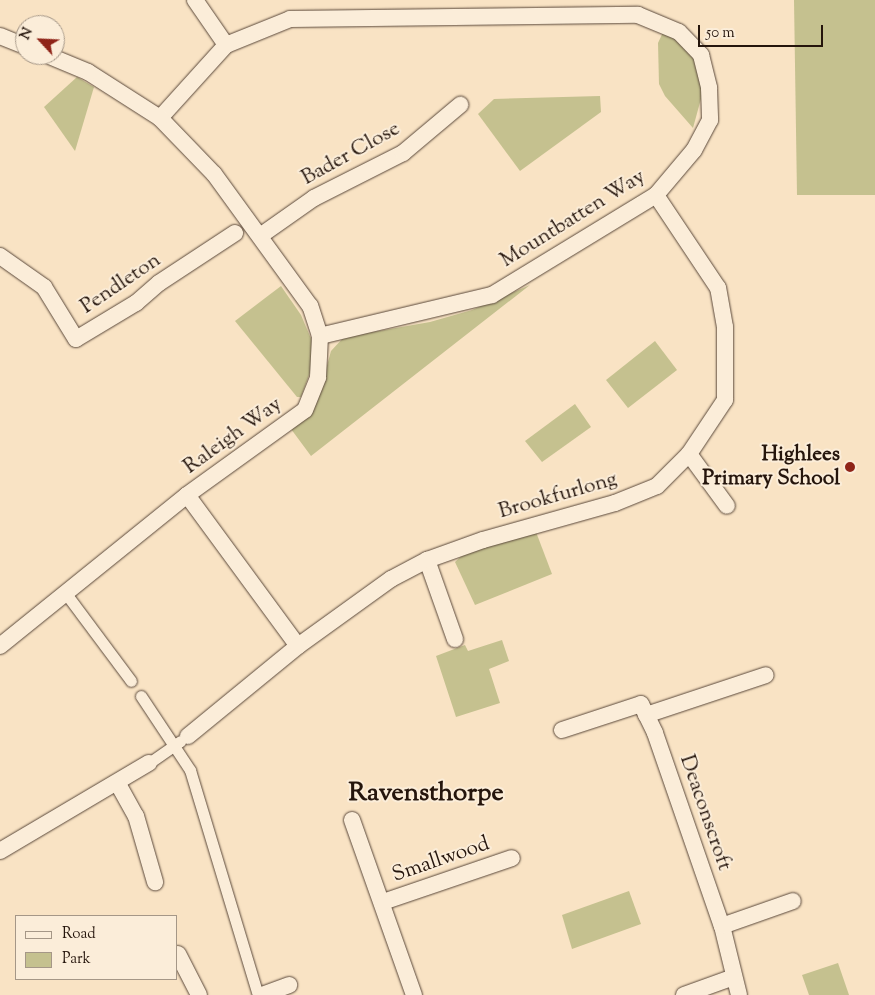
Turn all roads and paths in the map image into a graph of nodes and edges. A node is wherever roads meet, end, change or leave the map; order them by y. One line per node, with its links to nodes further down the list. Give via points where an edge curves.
1 (195, 0): 4 (street)
2 (0, 36): 3 (street)
3 (15, 42)
4 (226, 45): 7 (street, Mountbatten Way); 8 (street, Mountbatten Way, via 290,19 638,14 680,32 701,55 709,88 710,120 694,150)
5 (65, 62): 7 (street, Raleigh Way, via 88,72)
6 (460, 105): 10 (street, Bader Close, via 403,153 314,198)
7 (160, 118): 10 (street, Raleigh Way, via 214,174)
8 (656, 195): 12 (street, Mountbatten Way, via 492,295); 13 (street, Brookfurlong, via 718,288 725,327 724,400)
9 (235, 233): 11 (street, Pendleton, via 159,283 136,303 76,339 44,287)
10 (260, 236): 12 (street, Raleigh Way, via 310,306)
11 (0, 256)
12 (320, 336): 14 (street, Raleigh Way, via 318,377 305,410)
13 (689, 454): 15 (street); 16 (street, Brookfurlong, via 657,486 614,503 483,540)
14 (187, 495): 17 (street, Raleigh Way); 20 (street)
15 (727, 506)
16 (427, 560): 18 (street); 20 (street, Brookfurlong, via 391,579)
17 (67, 594): 19 (street, Raleigh Way); 22 (street)
18 (455, 639)
19 (0, 646)
20 (298, 646): 26 (street, Brookfurlong)
21 (766, 675): 24 (street)
22 (131, 681)
23 (141, 696): 26 (street)
24 (646, 715): 25 (street, via 641,704); 35 (street, Deaconscroft)
25 (562, 730)
26 (182, 740): 27 (street); 40 (street)
27 (149, 763): 28 (street)
28 (118, 784): 30 (street); 32 (street, via 136,816)
29 (352, 820): 34 (street, Smallwood)
30 (0, 851)
31 (512, 858): 34 (street, Smallwood)
32 (155, 882)
33 (793, 901): 35 (street)
34 (382, 902): 42 (street, Smallwood)
35 (722, 926): 37 (street, Deaconscroft)
36 (178, 954): 39 (street)
37 (734, 977): 43 (street); 44 (street, Deaconscroft)
38 (289, 985): 41 (street)
39 (199, 995)
40 (258, 995)
41 (262, 995)
42 (414, 995)
43 (684, 995)
44 (739, 995)

